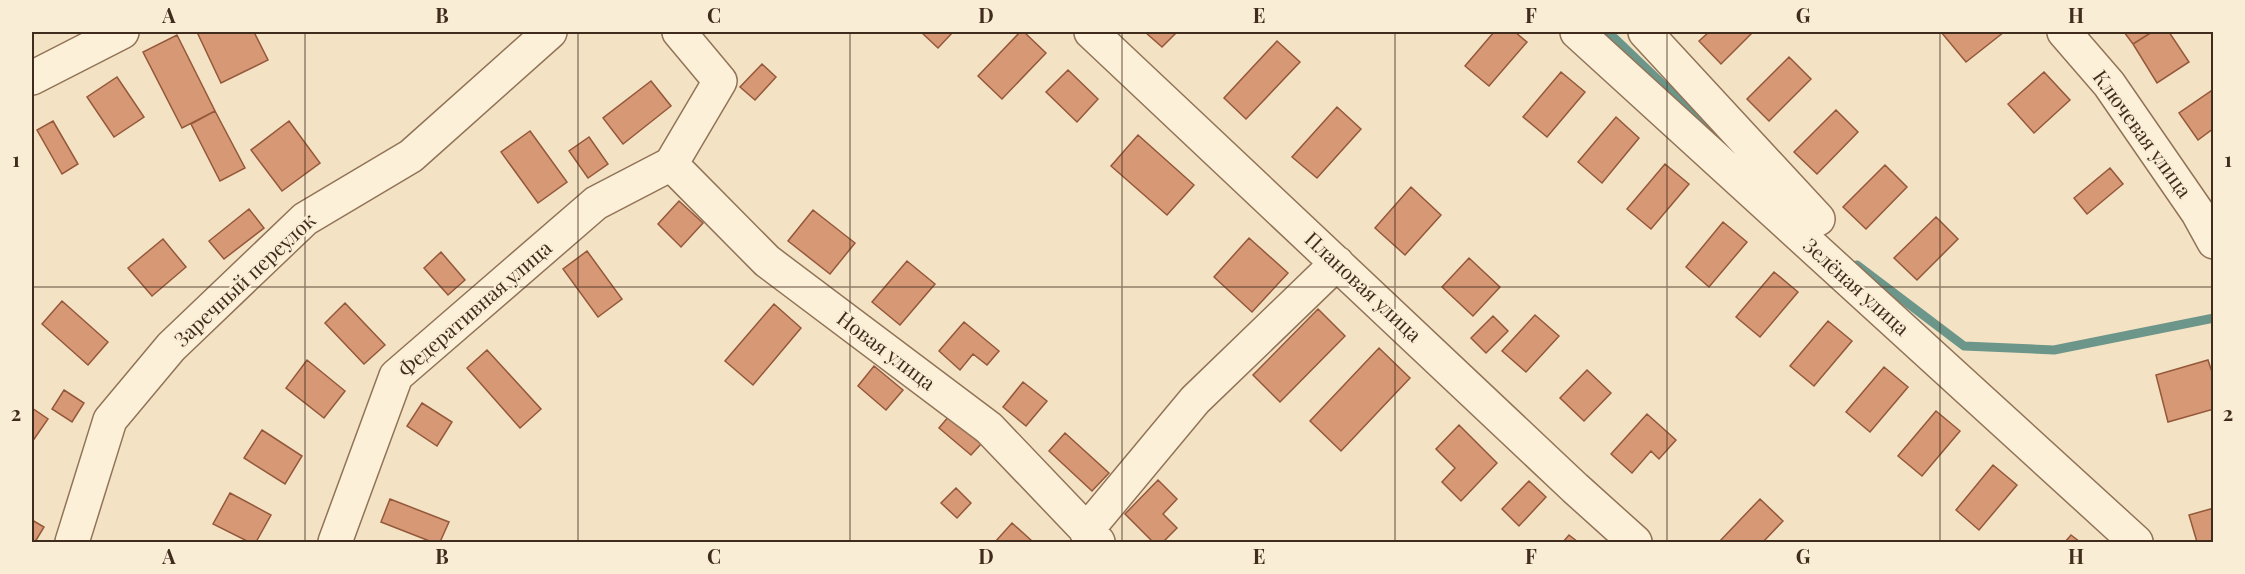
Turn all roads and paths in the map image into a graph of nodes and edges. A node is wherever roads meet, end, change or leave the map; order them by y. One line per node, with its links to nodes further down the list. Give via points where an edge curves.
1 (122, 32): 8 (street)
2 (550, 32): 14 (street, Заречный переулок, via 411,156 305,219 171,347 110,420)
3 (679, 32): 9 (street, via 720,81)
4 (1091, 32): 12 (street, Плановая улица)
5 (1576, 32): 17 (street, Зелёная улица)
6 (1645, 32): 10 (street, Зелёная улица)
7 (2064, 32): 11 (street, Ключевая улица, via 2109,84)
8 (32, 78)
9 (671, 164): 13 (street, Новая улица, via 767,261 989,428); 15 (street, Федеративная улица, via 596,203 396,376)
10 (1818, 219)
11 (2214, 242)
12 (1337, 263): 13 (street, via 1195,400); 16 (street, Плановая улица)
13 (1092, 537)
14 (72, 543)
15 (335, 543)
16 (1635, 543)
17 (2136, 543)

